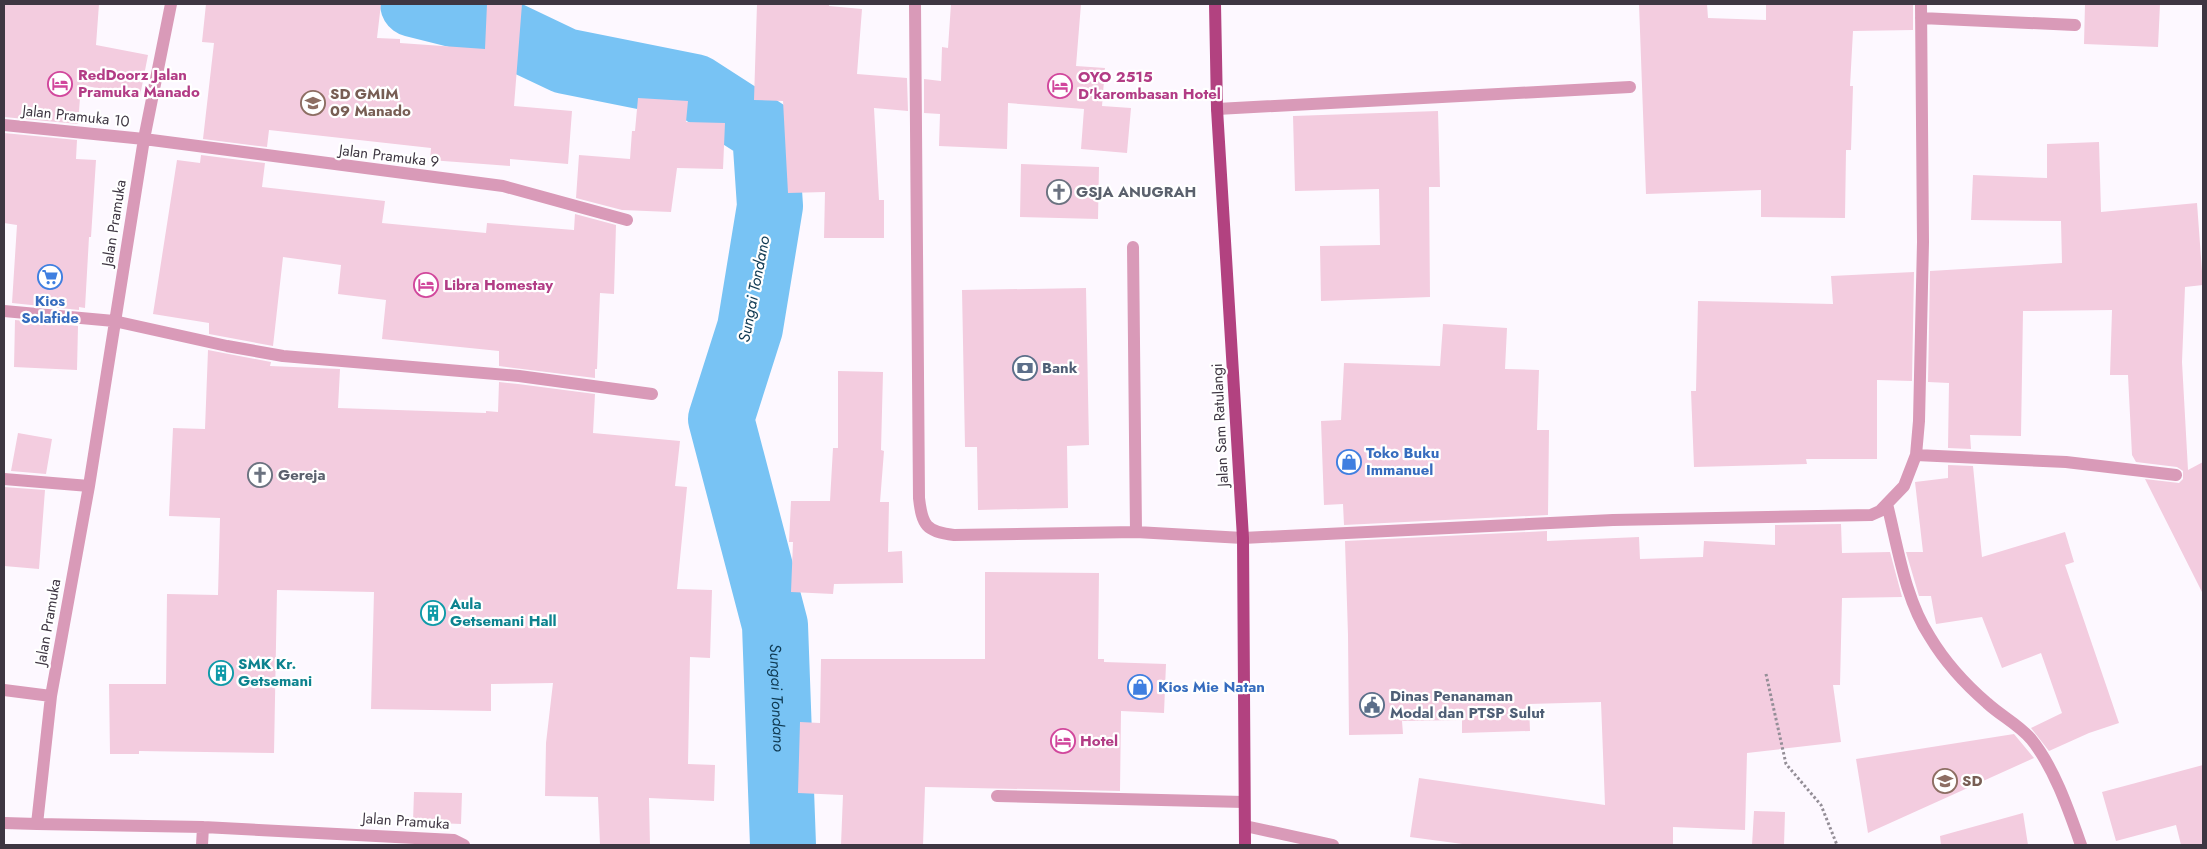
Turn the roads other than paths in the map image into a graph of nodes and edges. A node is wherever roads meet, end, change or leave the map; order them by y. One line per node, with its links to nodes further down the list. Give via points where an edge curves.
1 (171, 4): 10 (street, Jalan Pramuka)
2 (916, 4): 21 (street, via 921,518 938,533 954,535)
3 (1215, 4): 8 (main road, Jalan Sam Ratulangi)
4 (1921, 4): 5 (street)
5 (1921, 18): 6 (street); 16 (street, via 1923,242 1920,421)
6 (2075, 25)
7 (1630, 87): 8 (street)
8 (1217, 109): 22 (main road, Jalan Sam Ratulangi)
9 (4, 124): 10 (street, Jalan Pramuka 10)
10 (144, 139): 11 (street, Jalan Pramuka 9, via 503,186); 14 (street, Jalan Pramuka)
11 (627, 220)
12 (1133, 247): 21 (street)
13 (4, 311): 14 (street)
14 (114, 321): 15 (street, via 283,356 519,376); 19 (street, Jalan Pramuka)
15 (652, 394)
16 (1916, 455): 17 (street, via 2066,462); 20 (street, via 1904,486)
17 (2176, 475)
18 (4, 479): 19 (street)
19 (89, 486): 24 (street, Jalan Pramuka)
20 (1887, 504): 22 (street, via 1871,515 1613,520); 35 (street, via 1913,603 1929,636 1953,669 2037,747 2058,787)
21 (1136, 532): 22 (street)
22 (1243, 538): 26 (main road, Jalan Sam Ratulangi)
23 (4, 690): 24 (street)
24 (51, 696): 28 (street, Jalan Pramuka)
25 (997, 796): 26 (street)
26 (1244, 802): 30 (main road, Jalan Sam Ratulangi)
27 (4, 823): 28 (street)
28 (37, 824): 29 (street, Jalan Pramuka)
29 (202, 826): 31 (street); 32 (street, Jalan Pramuka, via 454,840)
30 (1245, 826): 33 (main road, Jalan Sam Ratulangi); 34 (street)
31 (202, 845)
32 (464, 845)
33 (1245, 845)
34 (1333, 845)
35 (2080, 845)

